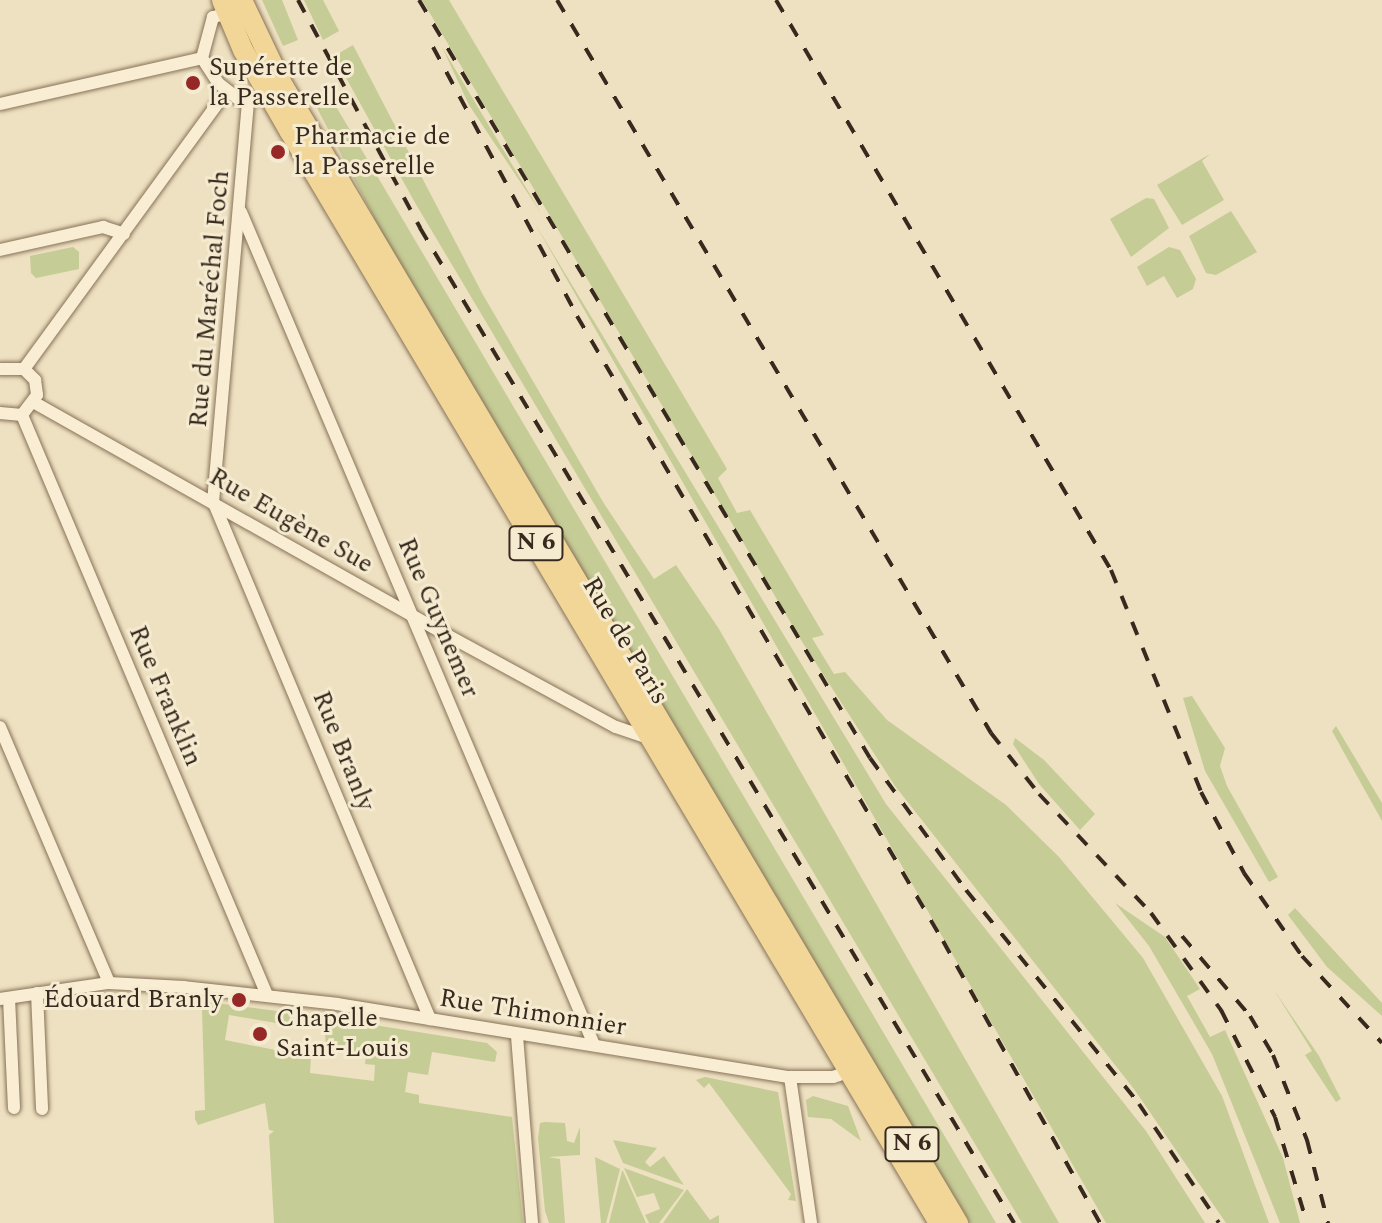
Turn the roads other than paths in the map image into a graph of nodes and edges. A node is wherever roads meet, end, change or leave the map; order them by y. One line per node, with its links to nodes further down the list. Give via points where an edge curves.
1 (235, 6): 2 (street, via 215,15 206,29); 3 (main road, Rue de Paris / N 6)
2 (202, 58): 4 (street); 6 (street)
3 (275, 89): 5 (street); 18 (main road, Rue de Paris / N 6); 26 (main road, Rue de Paris / N 6)
4 (226, 92): 5 (street); 8 (street)
5 (248, 102): 7 (street, Rue du Maréchal Foch)
6 (0, 104)
7 (240, 210): 15 (street, Rue du Maréchal Foch); 16 (street, Rue Guynemer)
8 (124, 234): 9 (street, via 103,227); 11 (street)
9 (0, 250)
10 (0, 369): 11 (street)
11 (24, 369): 12 (street, via 37,387)
12 (35, 403): 14 (street); 15 (street, Rue Eugène Sue)
13 (0, 413): 14 (street)
14 (22, 415): 21 (street, Rue Franklin)
15 (213, 501): 16 (street, Rue Eugène Sue); 23 (street, Rue Branly)
16 (412, 614): 18 (street, Rue Eugène Sue, via 616,727); 25 (street, Rue Guynemer)
17 (0, 727): 19 (street)
18 (653, 741): 26 (main road, Rue de Paris / N 6)
19 (109, 983): 20 (street, Rue Thimonnier); 21 (street, Rue Thimonnier)
20 (37, 993): 22 (street, Rue Thimonnier); 29 (street)
21 (267, 995): 23 (street, Rue Thimonnier)
22 (5, 998): 28 (street)
23 (430, 1019): 24 (street, Rue Thimonnier)
24 (517, 1036): 25 (street, Rue Thimonnier); 30 (street)
25 (594, 1045): 27 (street, Rue Thimonnier)
26 (856, 1069): 27 (street, Rue Thimonnier); 32 (main road, Rue de Paris / N 6); 33 (main road, Rue de Paris / N 6)
27 (790, 1077): 31 (street)
28 (14, 1108)
29 (42, 1109)
30 (532, 1223)
31 (811, 1223)
32 (939, 1223)
33 (958, 1223)

